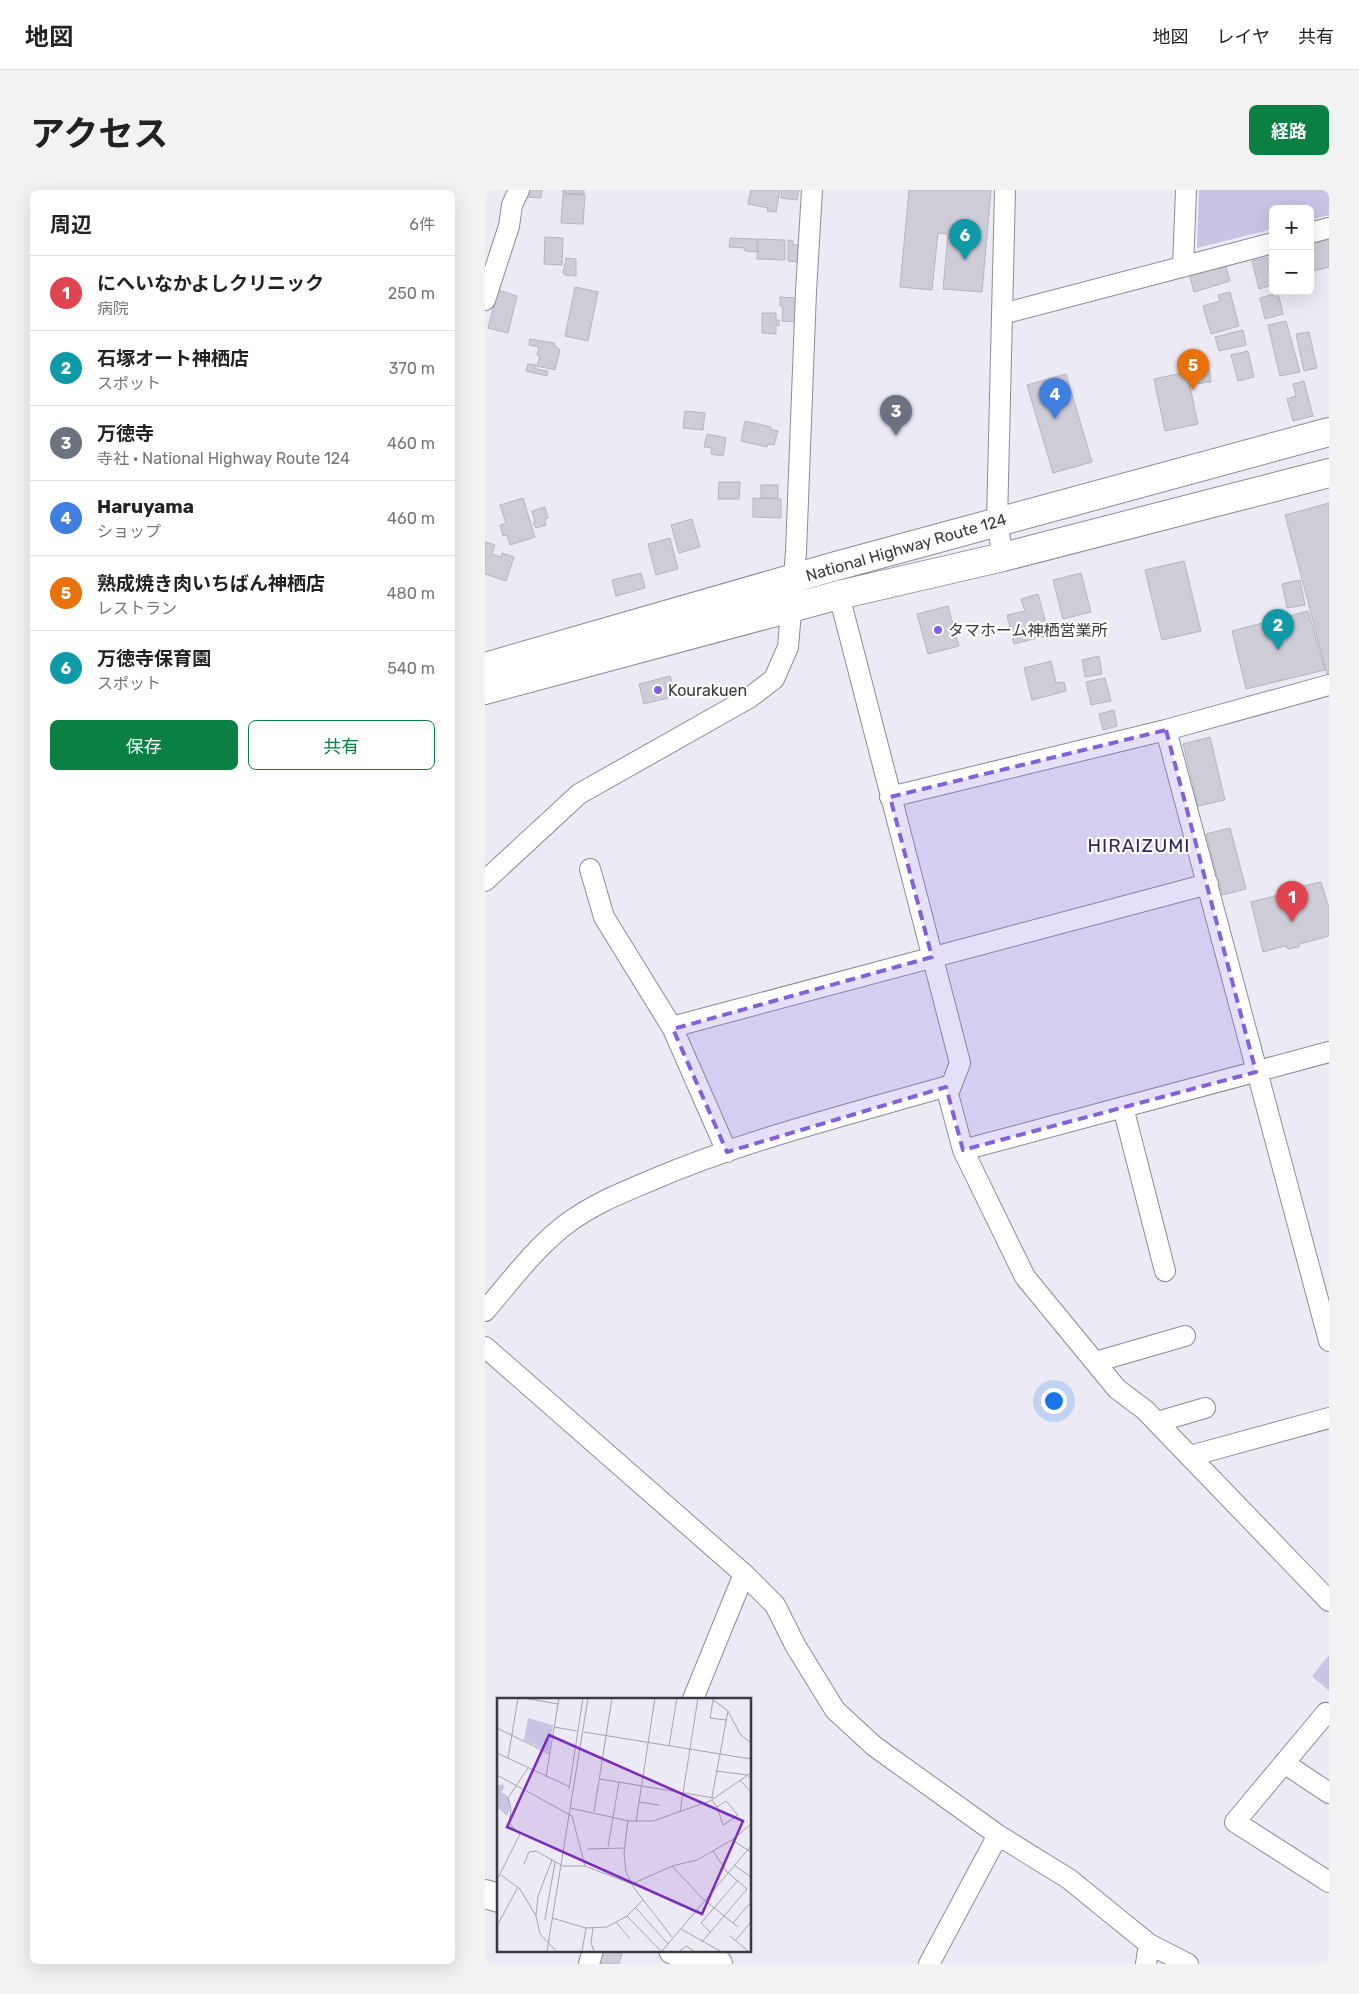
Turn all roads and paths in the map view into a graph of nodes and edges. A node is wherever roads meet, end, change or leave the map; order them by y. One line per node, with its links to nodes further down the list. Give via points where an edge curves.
1 (519, 190): 9 (street)
2 (813, 190): 15 (street)
3 (1005, 190): 10 (street)
4 (1186, 190): 8 (street)
5 (1329, 228): 6 (street)
6 (1314, 232)
7 (1269, 244): 8 (street)
8 (1183, 267): 10 (street)
9 (485, 300)
10 (1002, 314): 13 (street)
11 (1329, 432): 13 (highway, National Highway Route 124)
12 (1329, 473): 14 (highway, National Highway Route 124)
13 (997, 522): 14 (street); 15 (highway, National Highway Route 124)
14 (1003, 557): 16 (highway, National Highway Route 124)
15 (793, 579): 17 (street); 18 (highway, National Highway Route 124)
16 (839, 595): 17 (highway, National Highway Route 124); 22 (street)
17 (791, 609): 20 (highway, National Highway Route 124); 24 (street, via 788,647 774,679 749,698 579,794)
18 (485, 667)
19 (1329, 684): 21 (street)
20 (485, 690)
21 (1166, 730): 22 (street); 25 (street)
22 (890, 797): 26 (street)
23 (590, 869): 27 (street, via 604,917)
24 (485, 881)
25 (1208, 884): 26 (street); 29 (street)
26 (932, 957): 27 (street); 30 (street, via 959,1062)
27 (672, 1027): 33 (street)
28 (1329, 1052): 29 (street)
29 (1256, 1072): 31 (street); 37 (street)
30 (951, 1086): 32 (street, via 948,1094); 33 (street, via 789,1131)
31 (1123, 1107): 32 (street); 34 (street)
32 (963, 1150): 39 (street, via 1025,1276)
33 (727, 1152): 35 (street, via 608,1199 579,1216 545,1243)
34 (1165, 1271)
35 (485, 1311)
36 (1185, 1336): 39 (street)
37 (1329, 1341)
38 (485, 1346): 44 (street)
39 (1095, 1362): 42 (street, via 1117,1389)
40 (1205, 1408): 42 (street)
41 (1329, 1418): 43 (street)
42 (1157, 1422): 43 (street)
43 (1190, 1456): 45 (street)
44 (744, 1574): 46 (street); 50 (street, via 775,1605 835,1710 874,1746)
45 (1329, 1601)
46 (693, 1698)
47 (1329, 1714): 48 (street, via 1326,1713)
48 (1284, 1764): 49 (street); 51 (street, via 1235,1822)
49 (1329, 1792)
50 (998, 1834): 52 (street, via 1069,1879); 55 (street)
51 (1329, 1882)
52 (1149, 1944): 56 (street); 57 (street)
53 (679, 1952): 54 (highway)
54 (718, 1964)
55 (929, 1964)
56 (1146, 1964)
57 (1188, 1964)

